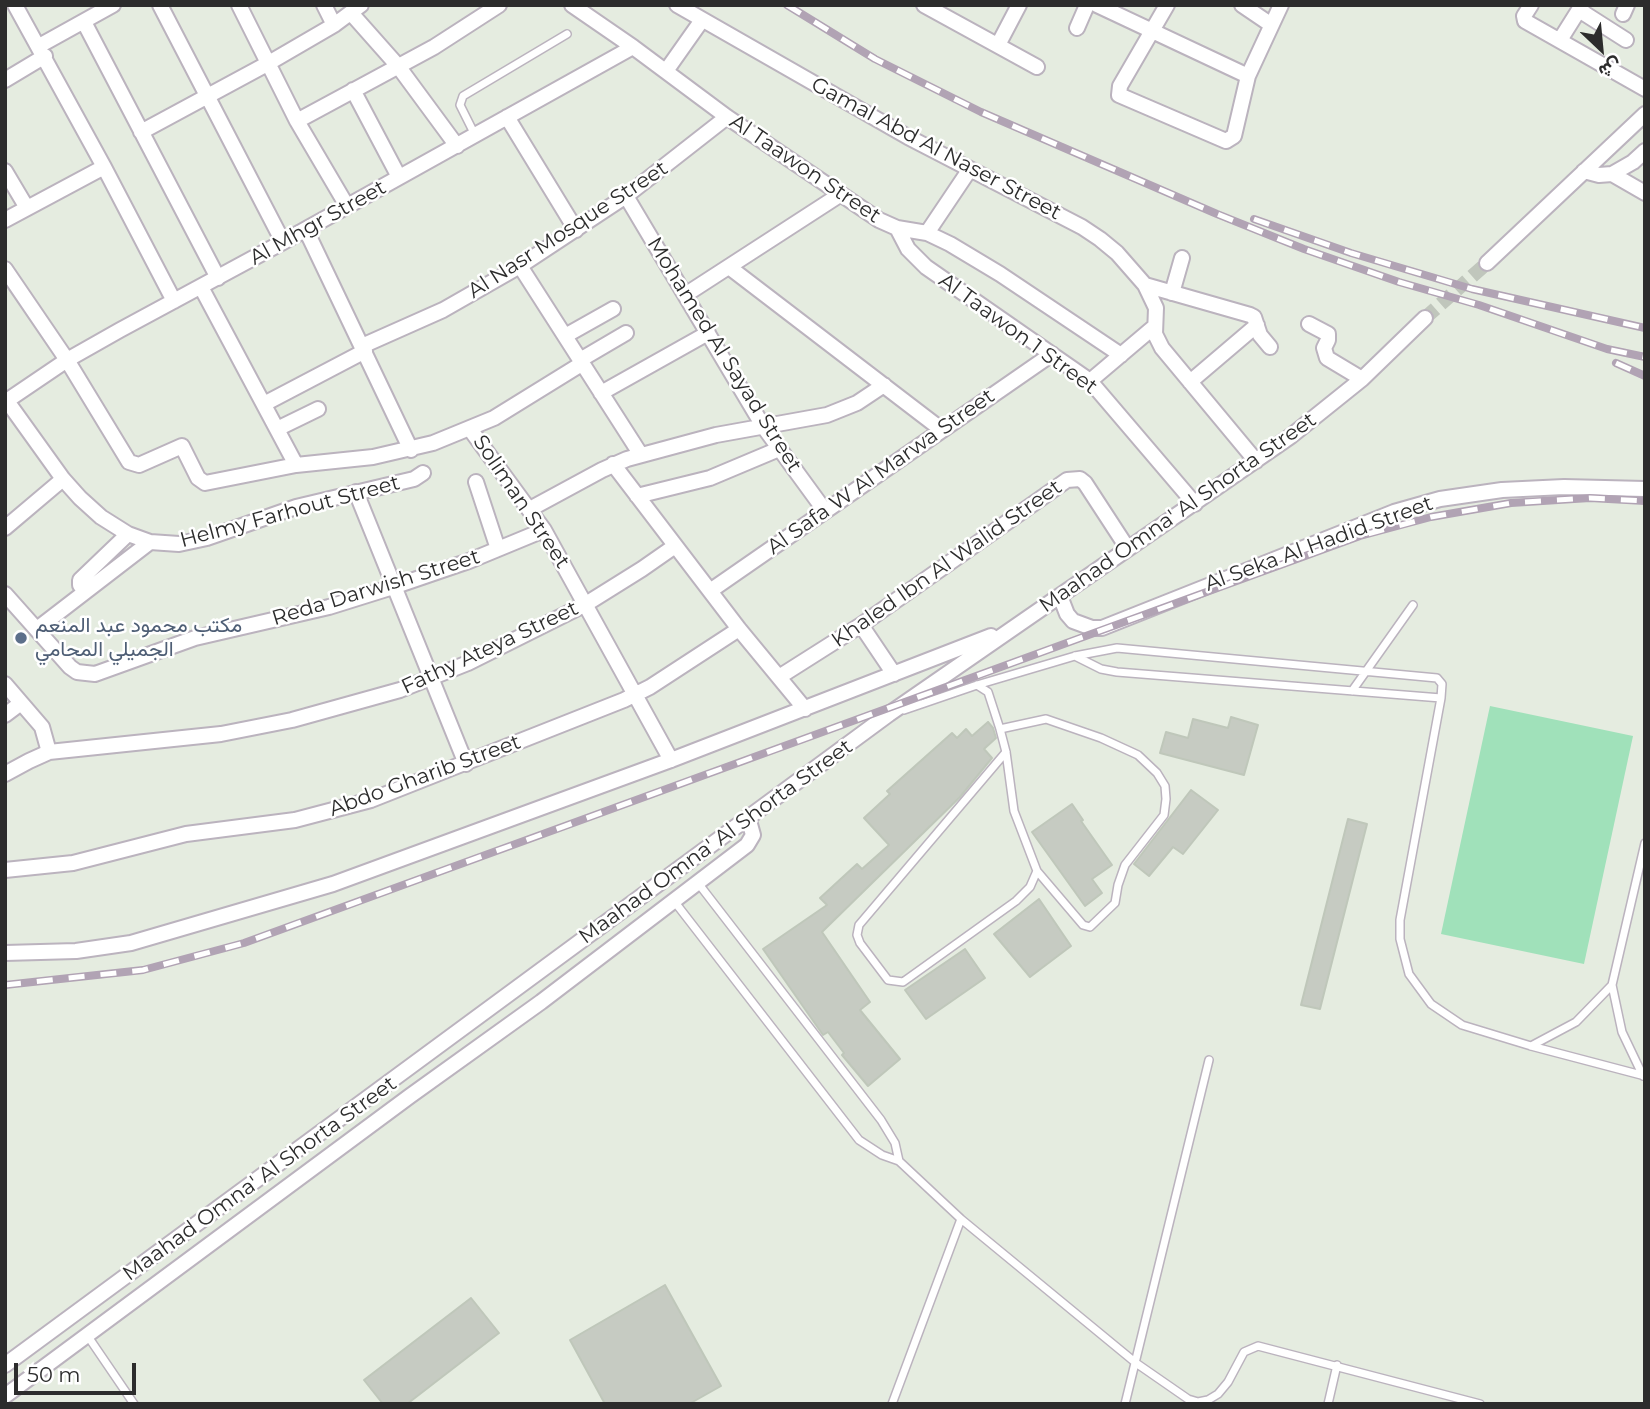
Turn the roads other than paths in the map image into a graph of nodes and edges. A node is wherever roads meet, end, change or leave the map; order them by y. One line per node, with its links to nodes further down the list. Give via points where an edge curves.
1 (15, 5): 31 (street)
2 (113, 5): 21 (street)
3 (160, 5): 40 (street)
4 (239, 5): 32 (street)
5 (324, 5): 23 (street)
6 (499, 5): 33 (street)
7 (572, 5): 30 (street, Al Taawon Street)
8 (677, 5): 20 (street, Gamal Abd Al Naser Street)
9 (924, 5): 19 (street)
10 (1019, 5): 29 (street)
11 (1087, 5): 24 (street)
12 (1097, 5): 25 (street)
13 (1167, 5): 25 (street)
14 (1242, 5): 22 (street)
15 (1281, 5): 22 (street)
16 (1531, 5): 27 (street, via 1525,21)
17 (1581, 7): 27 (street); 28 (street)
18 (356, 9): 23 (street); 33 (street)
19 (946, 10): 29 (street)
20 (702, 20): 35 (street); 50 (street, Gamal Abd Al Naser Street)
21 (83, 22): 31 (street); 45 (street)
22 (1270, 24): 37 (street)
23 (334, 25): 32 (street)
24 (1077, 28)
25 (1152, 31): 37 (street); 37 (street, via 1118,90 1122,96 1226,141 1234,136)
26 (567, 34): 46 (lane, via 463,96 460,105)
27 (1560, 40): 38 (street)
28 (1626, 40)
29 (998, 46): 34 (street)
30 (634, 47): 35 (street, Al Taawon Street); 42 (street, Al Mhgr Street)
31 (42, 51): 36 (street); 49 (street)
32 (267, 64): 40 (street); 44 (street)
33 (398, 66): 39 (street); 47 (street)
34 (1037, 67)
35 (666, 71): 43 (street, Al Taawon Street)
36 (7, 74)
37 (1248, 76)
38 (1645, 89)
39 (353, 90): 44 (street); 54 (street)
40 (207, 96): 45 (street); 65 (street)
41 (1645, 114): 52 (street)
42 (507, 117): 46 (street, Al Mhgr Street); 63 (street)
43 (727, 117): 56 (street, Al Taawon Street); 57 (street, Al Nasr Mosque Street)
44 (297, 121): 58 (street)
45 (141, 132): 71 (street)
46 (475, 135): 47 (street, Al Mhgr Street)
47 (457, 146): 54 (street, Al Mhgr Street)
48 (1645, 151): 53 (street)
49 (104, 167): 59 (street); 76 (street)
50 (970, 169): 64 (street); 72 (street, Gamal Abd Al Naser Street, via 1082,227 1117,253)
51 (5, 171): 59 (street)
52 (1584, 171): 53 (street); 67 (street)
53 (1612, 174): 55 (street)
54 (400, 177): 58 (street, Al Mhgr Street)
55 (1645, 193)
56 (841, 194): 61 (street, Al Taawon Street); 69 (street)
57 (626, 196): 63 (street, Al Nasr Mosque Street); 75 (street, Mohamed Al Sayad Street)
58 (346, 206): 62 (street, Al Mhgr Street)
59 (27, 208): 60 (street)
60 (5, 220)
61 (897, 228): 64 (street, Al Taawon Street); 87 (street, Al Taawon 1 Street, via 908,249 926,267)
62 (306, 230): 65 (street, Al Mhgr Street); 86 (street)
63 (576, 230): 68 (street, Al Nasr Mosque Street)
64 (927, 233): 88 (street, Al Taawon Street, via 1000,274)
65 (283, 242): 71 (street, Al Mhgr Street)
66 (1182, 258): 74 (street)
67 (1487, 263)
68 (520, 266): 84 (street); 86 (street, Al Nasr Mosque Street)
69 (729, 267): 75 (street); 94 (street)
70 (5, 269): 89 (street)
71 (218, 278): 73 (street, Al Mhgr Street)
72 (1145, 285): 74 (street); 81 (street, Gamal Abd Al Naser Street, via 1156,308)
73 (201, 287): 76 (street, Al Mhgr Street); 97 (street)
74 (1172, 293): 80 (street, via 1250,315)
75 (685, 295): 83 (street, Mohamed Al Sayad Street)
76 (173, 301): 89 (street, Al Mhgr Street)
77 (613, 309): 84 (street)
78 (1425, 318): 91 (street, Maahad Omna' Al Shorta Street)
79 (1309, 324): 91 (street, via 1328,334 1327,358)
80 (1257, 325): 85 (street); 93 (street)
81 (1155, 326): 88 (street); 93 (street, Gamal Abd Al Naser Street, via 1157,341)
82 (626, 333): 90 (street)
83 (708, 333): 95 (street); 99 (street, Mohamed Al Sayad Street)
84 (565, 336): 90 (street)
85 (1270, 347)
86 (363, 348): 97 (street, Al Nasr Mosque Street); 104 (street)
87 (1052, 354): 92 (street, Al Taawon 1 Street); 102 (street, Al Safa W Al Marwa Street)
88 (1121, 355): 92 (street)
89 (67, 360): 96 (street, Al Mhgr Street); 108 (street, via 134,465 179,445 205,483)
90 (581, 361): 95 (street); 101 (street, via 513,407)
91 (1362, 379): 106 (street, Maahad Omna' Al Shorta Street)
92 (1090, 381): 115 (street, Al Taawon 1 Street)
93 (1190, 382): 106 (street, Gamal Abd Al Naser Street)
94 (884, 385): 99 (street, via 842,410); 102 (street)
95 (601, 393): 105 (street)
96 (6, 402): 110 (street, Helmy Farhout Street)
97 (264, 404): 100 (street)
98 (318, 408): 100 (street)
99 (763, 426): 103 (street, Mohamed Al Sayad Street); 105 (street)
100 (277, 429): 108 (street)
101 (470, 429): 104 (street); 116 (street, Soliman Street)
102 (942, 430): 117 (street, Al Safa W Al Marwa Street)
103 (779, 449): 114 (street, via 710,478); 117 (street, Mohamed Al Sayad Street)
104 (411, 450): 108 (street)
105 (640, 455): 107 (street)
106 (1256, 461): 115 (street, Maahad Omna' Al Shorta Street)
107 (613, 464): 114 (street); 116 (street)
108 (296, 465)
109 (423, 473): 113 (street, Helmy Farhout Street)
110 (63, 479): 118 (street); 120 (street, Helmy Farhout Street, via 101,517)
111 (476, 482): 124 (street)
112 (1645, 489): 129 (street, Al Seka Al Hadid Street, via 1502,490 1417,505 1101,628 1073,621)
113 (356, 492): 121 (street, Helmy Farhout Street, via 207,538 179,544); 125 (street)
114 (637, 496): 122 (street)
115 (1195, 504): 123 (street, Maahad Omna' Al Shorta Street)
116 (530, 509): 119 (street, Soliman Street)
117 (825, 511): 126 (street, Al Safa W Al Marwa Street)
118 (5, 528)
119 (544, 530): 124 (street, Reda Darwish Street); 130 (street, Soliman Street)
120 (128, 534): 121 (street, Helmy Farhout Street); 127 (street, via 80,580)
121 (150, 542): 127 (street)
122 (675, 546): 126 (street); 130 (street, Fathy Ateya Street)
123 (1128, 549): 129 (street, Maahad Omna' Al Shorta Street); 132 (street, Khaled Ibn Al Walid Street, via 1085,483 1074,478)
124 (498, 550): 125 (street, Reda Darwish Street)
125 (393, 587): 134 (street, Reda Darwish Street, via 195,638 110,670 86,674 70,667); 140 (street)
126 (710, 591): 135 (street)
127 (85, 592): 134 (street)
128 (5, 594): 134 (street)
129 (1060, 596): 133 (street, Maahad Omna' Al Shorta Street)
130 (586, 604): 140 (street, Fathy Ateya Street); 144 (street, Soliman Street)
131 (1413, 605): 137 (lane)
132 (862, 625): 138 (street); 139 (street, Khaled Ibn Al Walid Street)
133 (1012, 628): 138 (street); 149 (street, Maahad Omna' Al Shorta Street)
134 (37, 629)
135 (739, 629): 139 (street); 144 (street, Abdo Gharib Street)
136 (1075, 656): 137 (lane, via 1117,648); 142 (lane); 143 (lane, via 1117,672)
137 (1367, 670): 143 (lane); 145 (lane, via 1437,678 1443,688)
138 (894, 674): 147 (street)
139 (779, 677): 147 (street)
140 (431, 679): 151 (street, Fathy Ateya Street, via 362,702 221,734); 154 (street)
141 (5, 684): 146 (street)
142 (977, 685): 149 (lane); 150 (lane, via 988,692)
143 (1352, 691): 145 (lane)
144 (636, 694): 153 (street, Soliman Street); 154 (street, Abdo Gharib Street)
145 (1441, 698): 164 (lane, via 1400,920 1403,957 1419,990 1445,1016)
146 (21, 703): 148 (street); 151 (street, via 42,727)
147 (805, 709): 153 (street)
148 (5, 715)
149 (889, 715): 156 (street, Maahad Omna' Al Shorta Street)
150 (1000, 729): 152 (lane); 159 (lane, via 1046,719 1138,755 1165,786 1164,815 1125,865 1115,903 1090,927 1083,925)
151 (49, 752): 155 (street, Fathy Ateya Street)
152 (1006, 752): 159 (lane, via 1014,811); 159 (lane, via 865,916 859,925 860,943 888,980 903,982 1016,901)
153 (671, 760): 162 (street, via 333,884 234,914 104,948)
154 (466, 764): 158 (street, Abdo Gharib Street, via 371,800 295,820 186,834 73,863)
155 (5, 774)
156 (748, 817): 160 (street, via 752,840); 167 (street, Maahad Omna' Al Shorta Street)
157 (1645, 843): 163 (lane)
158 (5, 870)
159 (1037, 871)
160 (698, 883): 161 (street); 169 (lane, via 881,1120 895,1143)
161 (674, 901): 168 (street); 169 (lane, via 859,1140)
162 (5, 953)
163 (1612, 985): 164 (lane, via 1576,1022); 166 (lane, via 1622,1032)
164 (1531, 1046): 166 (lane)
165 (1209, 1060): 173 (lane)
166 (1644, 1076)
167 (398, 1077): 168 (street); 171 (street, Maahad Omna' Al Shorta Street)
168 (410, 1096): 172 (street)
169 (899, 1161): 170 (lane)
170 (961, 1219): 173 (lane); 179 (lane)
171 (73, 1316): 172 (street); 174 (street, Maahad Omna' Al Shorta Street)
172 (87, 1335): 176 (street); 178 (lane)
173 (1136, 1363): 177 (lane, via 1188,1399); 180 (lane)
174 (5, 1365)
175 (1337, 1365): 177 (lane, via 1250,1348 1238,1358 1228,1382); 181 (lane); 182 (lane)
176 (5, 1396)
177 (1209, 1402)
178 (134, 1404)
179 (892, 1404)
180 (1125, 1404)
181 (1328, 1404)
182 (1480, 1404)

